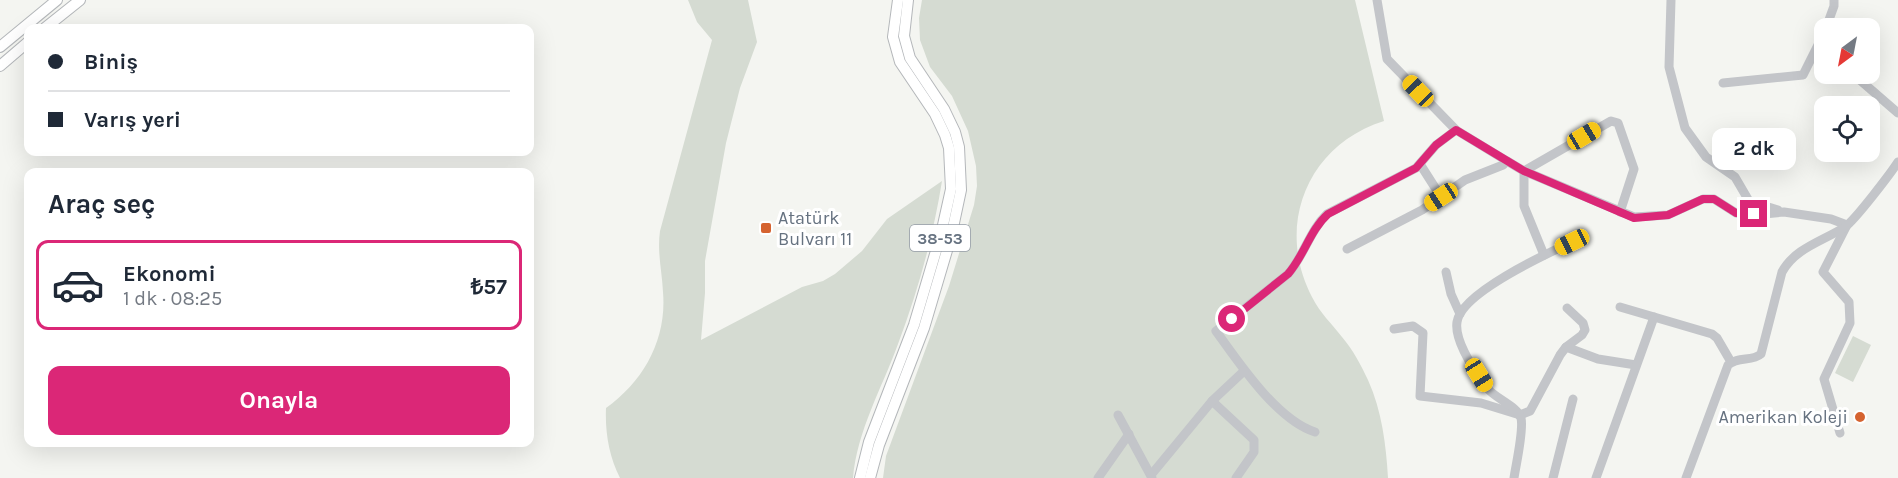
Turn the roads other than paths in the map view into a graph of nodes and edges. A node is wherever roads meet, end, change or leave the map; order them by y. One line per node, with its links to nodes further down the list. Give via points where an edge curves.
1 (57, 0): 9 (main road)
2 (80, 0): 10 (main road)
3 (897, 0): 49 (main road, 38-53, via 893,37 900,62 945,135 951,189 914,324 869,442)
4 (908, 0): 50 (main road, 38-53, via 904,36 910,58 944,108 955,132 961,190 924,328)
5 (1377, 0): 19 (street, via 1387,59)
6 (1671, 0): 26 (street, via 1669,67 1685,128 1706,157 1735,177 1749,201)
7 (1834, 0): 8 (street)
8 (1830, 18)
9 (28, 24)
10 (50, 24)
11 (24, 27): 13 (main road)
12 (24, 45): 15 (main road)
13 (0, 47)
14 (1814, 53): 16 (street, via 1803,75)
15 (0, 66)
16 (1723, 83)
17 (1865, 84): 18 (street)
18 (1898, 113)
19 (1456, 130): 20 (street); 21 (street)
20 (1507, 161): 23 (street); 24 (street, via 1465,180)
21 (1420, 164): 24 (street); 40 (street, via 1328,214 1288,274 1216,331)
22 (1897, 165): 27 (street)
23 (1524, 171): 25 (street); 25 (street, via 1606,122 1615,121 1634,169); 30 (street, via 1524,206)
24 (1441, 197): 29 (street)
25 (1620, 212): 26 (street, via 1634,218 1668,215 1703,199 1714,199 1736,213)
26 (1784, 212): 27 (street)
27 (1847, 225): 38 (street, via 1791,259 1782,272 1761,354); 47 (street, via 1822,272 1850,302 1850,323 1824,379)
28 (1572, 242): 30 (street)
29 (1347, 249)
30 (1544, 255): 34 (street, via 1490,286)
31 (1446, 272): 34 (street)
32 (1620, 307): 35 (street)
33 (1567, 308): 37 (street, via 1585,328)
34 (1460, 314): 44 (street, via 1457,335 1472,364 1490,392)
35 (1654, 316): 38 (street, via 1712,334); 39 (street)
36 (1394, 328): 44 (street, via 1413,326 1423,333 1419,396 1481,403)
37 (1566, 347): 39 (street, via 1598,359); 44 (street, via 1530,411)
38 (1731, 362): 56 (street)
39 (1636, 365): 55 (street)
40 (1244, 371): 42 (street); 45 (street, via 1288,418)
41 (1573, 399): 54 (street)
42 (1212, 401): 48 (street); 52 (street, via 1254,440 1254,452)
43 (1118, 415): 46 (street)
44 (1520, 415): 53 (street)
45 (1315, 432)
46 (1129, 434): 48 (street); 51 (street)
47 (1840, 434)
48 (1152, 476)
49 (860, 478)
50 (870, 478)
51 (1098, 478)
52 (1236, 478)
53 (1514, 478)
54 (1553, 478)
55 (1596, 478)
56 (1686, 478)

